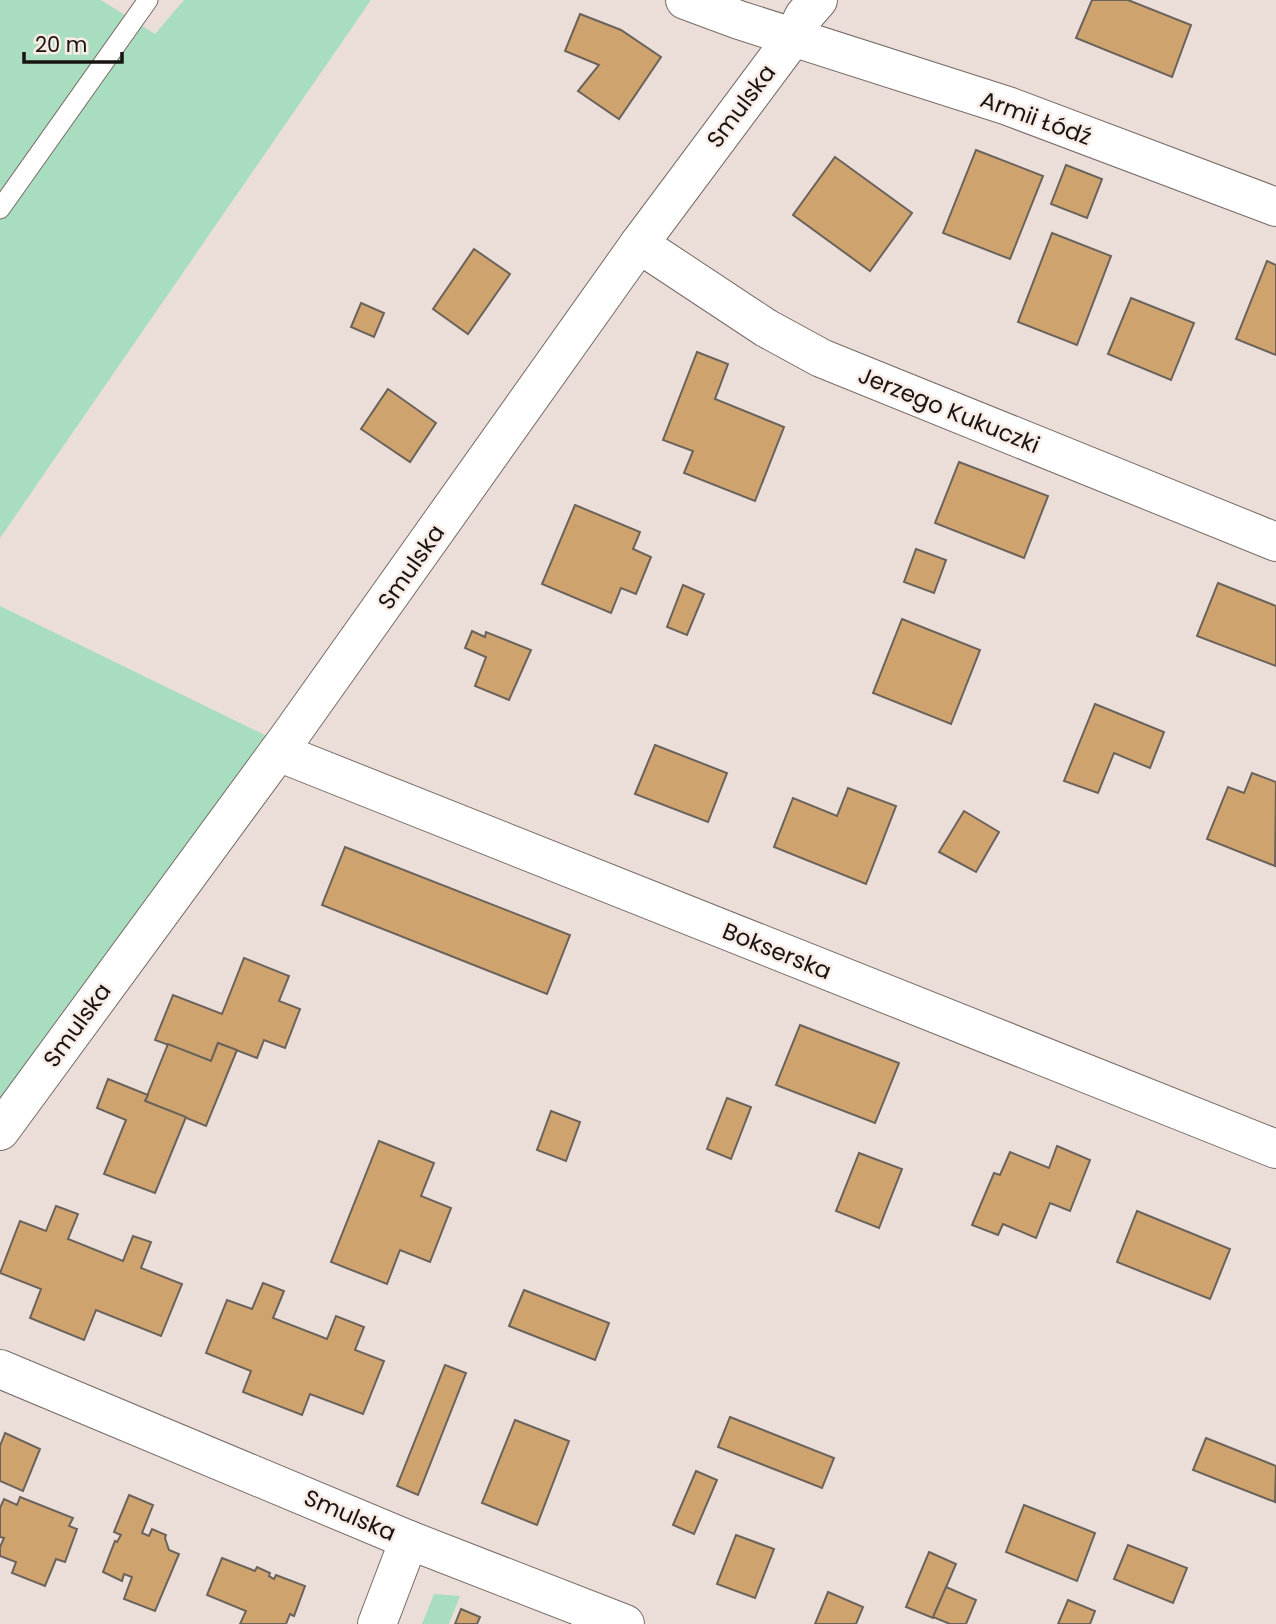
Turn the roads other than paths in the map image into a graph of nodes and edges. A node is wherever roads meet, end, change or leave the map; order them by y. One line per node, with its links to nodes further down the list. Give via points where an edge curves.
1 (148, 0): 6 (lane)
2 (685, 0): 4 (street, Armii Łódź)
3 (818, 0): 4 (street, Smulska)
4 (794, 36): 5 (street, Armii Łódź, via 1008,106); 7 (street, Smulska)
5 (1276, 207)
6 (0, 209)
7 (639, 244): 8 (street, Jerzego Kukuczki, via 766,328 821,358); 9 (street, Smulska)
8 (1276, 542)
9 (278, 752): 10 (street, Smulska); 11 (street, Bokserska)
10 (0, 1131)
11 (1276, 1149)
12 (0, 1369): 13 (street, Smulska)
13 (409, 1540): 14 (street); 15 (street, Smulska)
14 (377, 1624)
15 (625, 1624)

